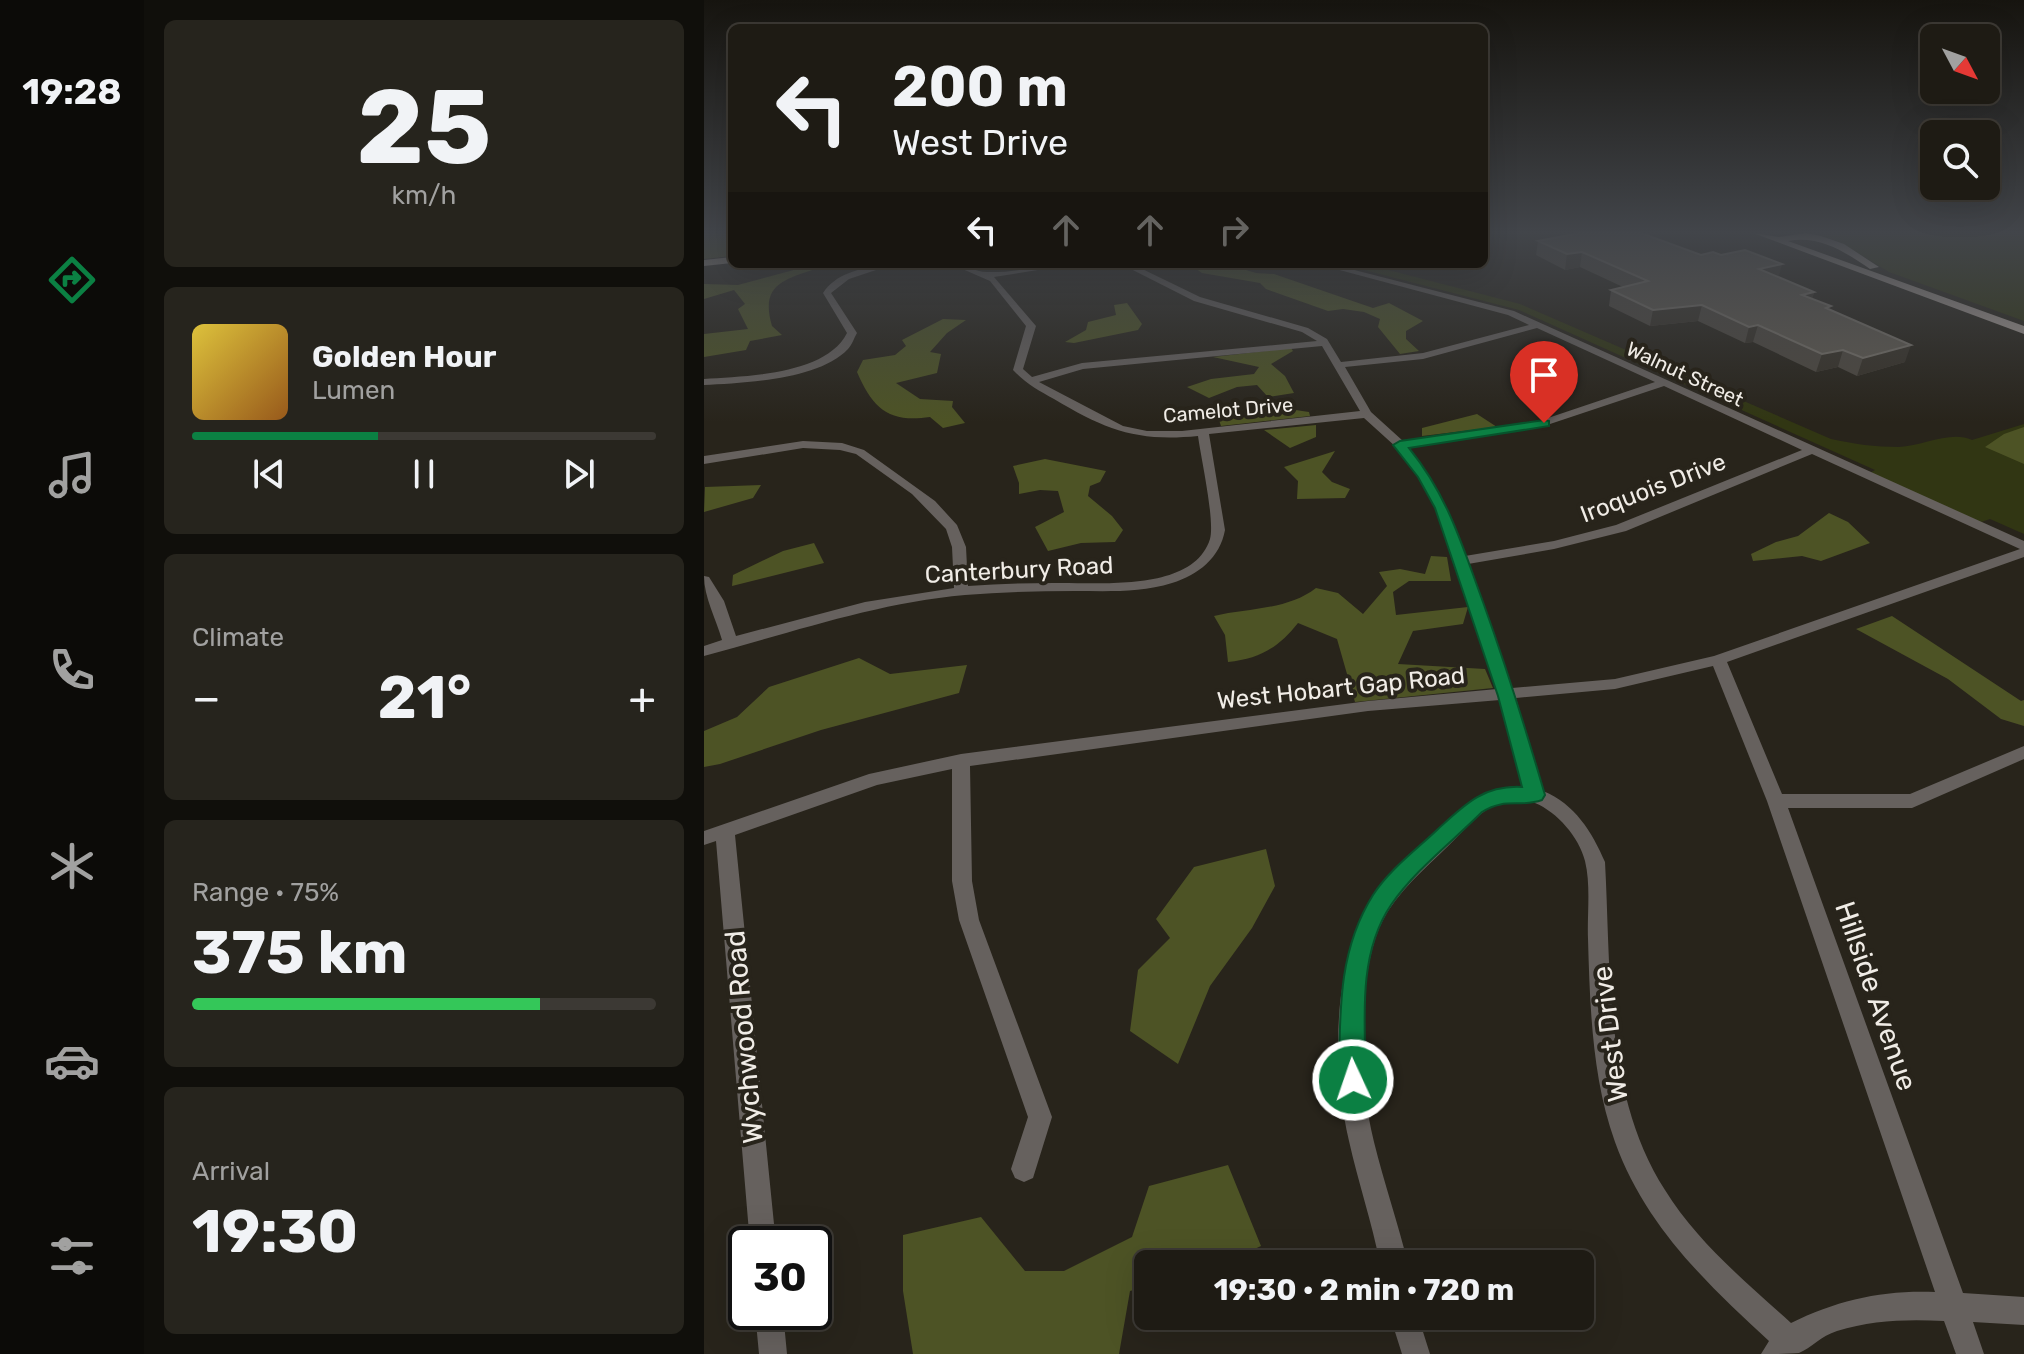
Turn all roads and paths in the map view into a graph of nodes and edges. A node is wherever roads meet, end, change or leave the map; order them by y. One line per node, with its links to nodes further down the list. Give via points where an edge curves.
1 (829, 296): 12 (street, via 852,333 837,353 768,377)
2 (1005, 296): 11 (street, via 1031,326 1018,370)
3 (1191, 296): 9 (street, via 1298,328)
4 (1448, 296): 7 (street, Walnut Street)
5 (1938, 296): 8 (main road)
6 (1942, 296): 8 (main road)
7 (1538, 325): 10 (street, via 1423,356); 13 (street, Walnut Street)
8 (2024, 328)
9 (1325, 343): 10 (street); 11 (street, via 1082,366)
10 (1339, 365): 14 (street)
11 (1030, 381): 15 (street, Camelot Drive, via 1120,429 1147,434)
12 (704, 382)
13 (1664, 383): 16 (street, via 1534,426); 17 (street, Walnut Street)
14 (1367, 414): 15 (street, Camelot Drive); 16 (street)
15 (1203, 432): 23 (street, Canterbury Road, via 1218,530 1215,547 1197,565 1169,579 1138,585)
16 (1400, 445): 21 (street, via 1442,508)
17 (1809, 451): 19 (street, Walnut Street); 21 (street, Iroquois Drive, via 1621,528)
18 (704, 460): 23 (street, via 806,445 860,452 941,512 952,526)
19 (2024, 546)
20 (2024, 552): 26 (street, West Hobart Gap Road)
21 (1461, 561): 27 (street)
22 (704, 580): 24 (street)
23 (961, 591): 24 (street, Canterbury Road, via 897,600)
24 (731, 643): 25 (street, Canterbury Road)
25 (704, 651)
26 (1718, 660): 27 (street, West Hobart Gap Road, via 1615,684); 31 (street, Hillside Avenue)
27 (1507, 696): 29 (street, West Hobart Gap Road, via 1368,706); 30 (street)
28 (2024, 752): 31 (street, via 1912,801)
29 (961, 760): 32 (street, West Hobart Gap Road, via 875,779); 33 (street, via 962,881 969,920 1040,1117)
30 (1535, 795): 35 (street, via 1506,794 1475,807 1398,880 1369,926 1352,997 1351,1057 1361,1139); 40 (street, West Drive, via 1554,803 1578,827 1595,862 1606,1050 1618,1112 1644,1178 1670,1217)
31 (1776, 801): 36 (street, Hillside Avenue)
32 (715, 835): 34 (street, Wychwood Road)
33 (1024, 1169)
34 (761, 1226)
35 (1390, 1250)
36 (1953, 1308): 37 (street, West Drive); 40 (street, West Drive, via 1880,1306 1846,1312 1808,1327); 43 (street, Hillside Avenue)
37 (2024, 1311)
38 (771, 1330): 41 (street)
39 (1408, 1330): 42 (street)
40 (1782, 1347)
41 (773, 1354)
42 (1416, 1354)
43 (1970, 1354)

